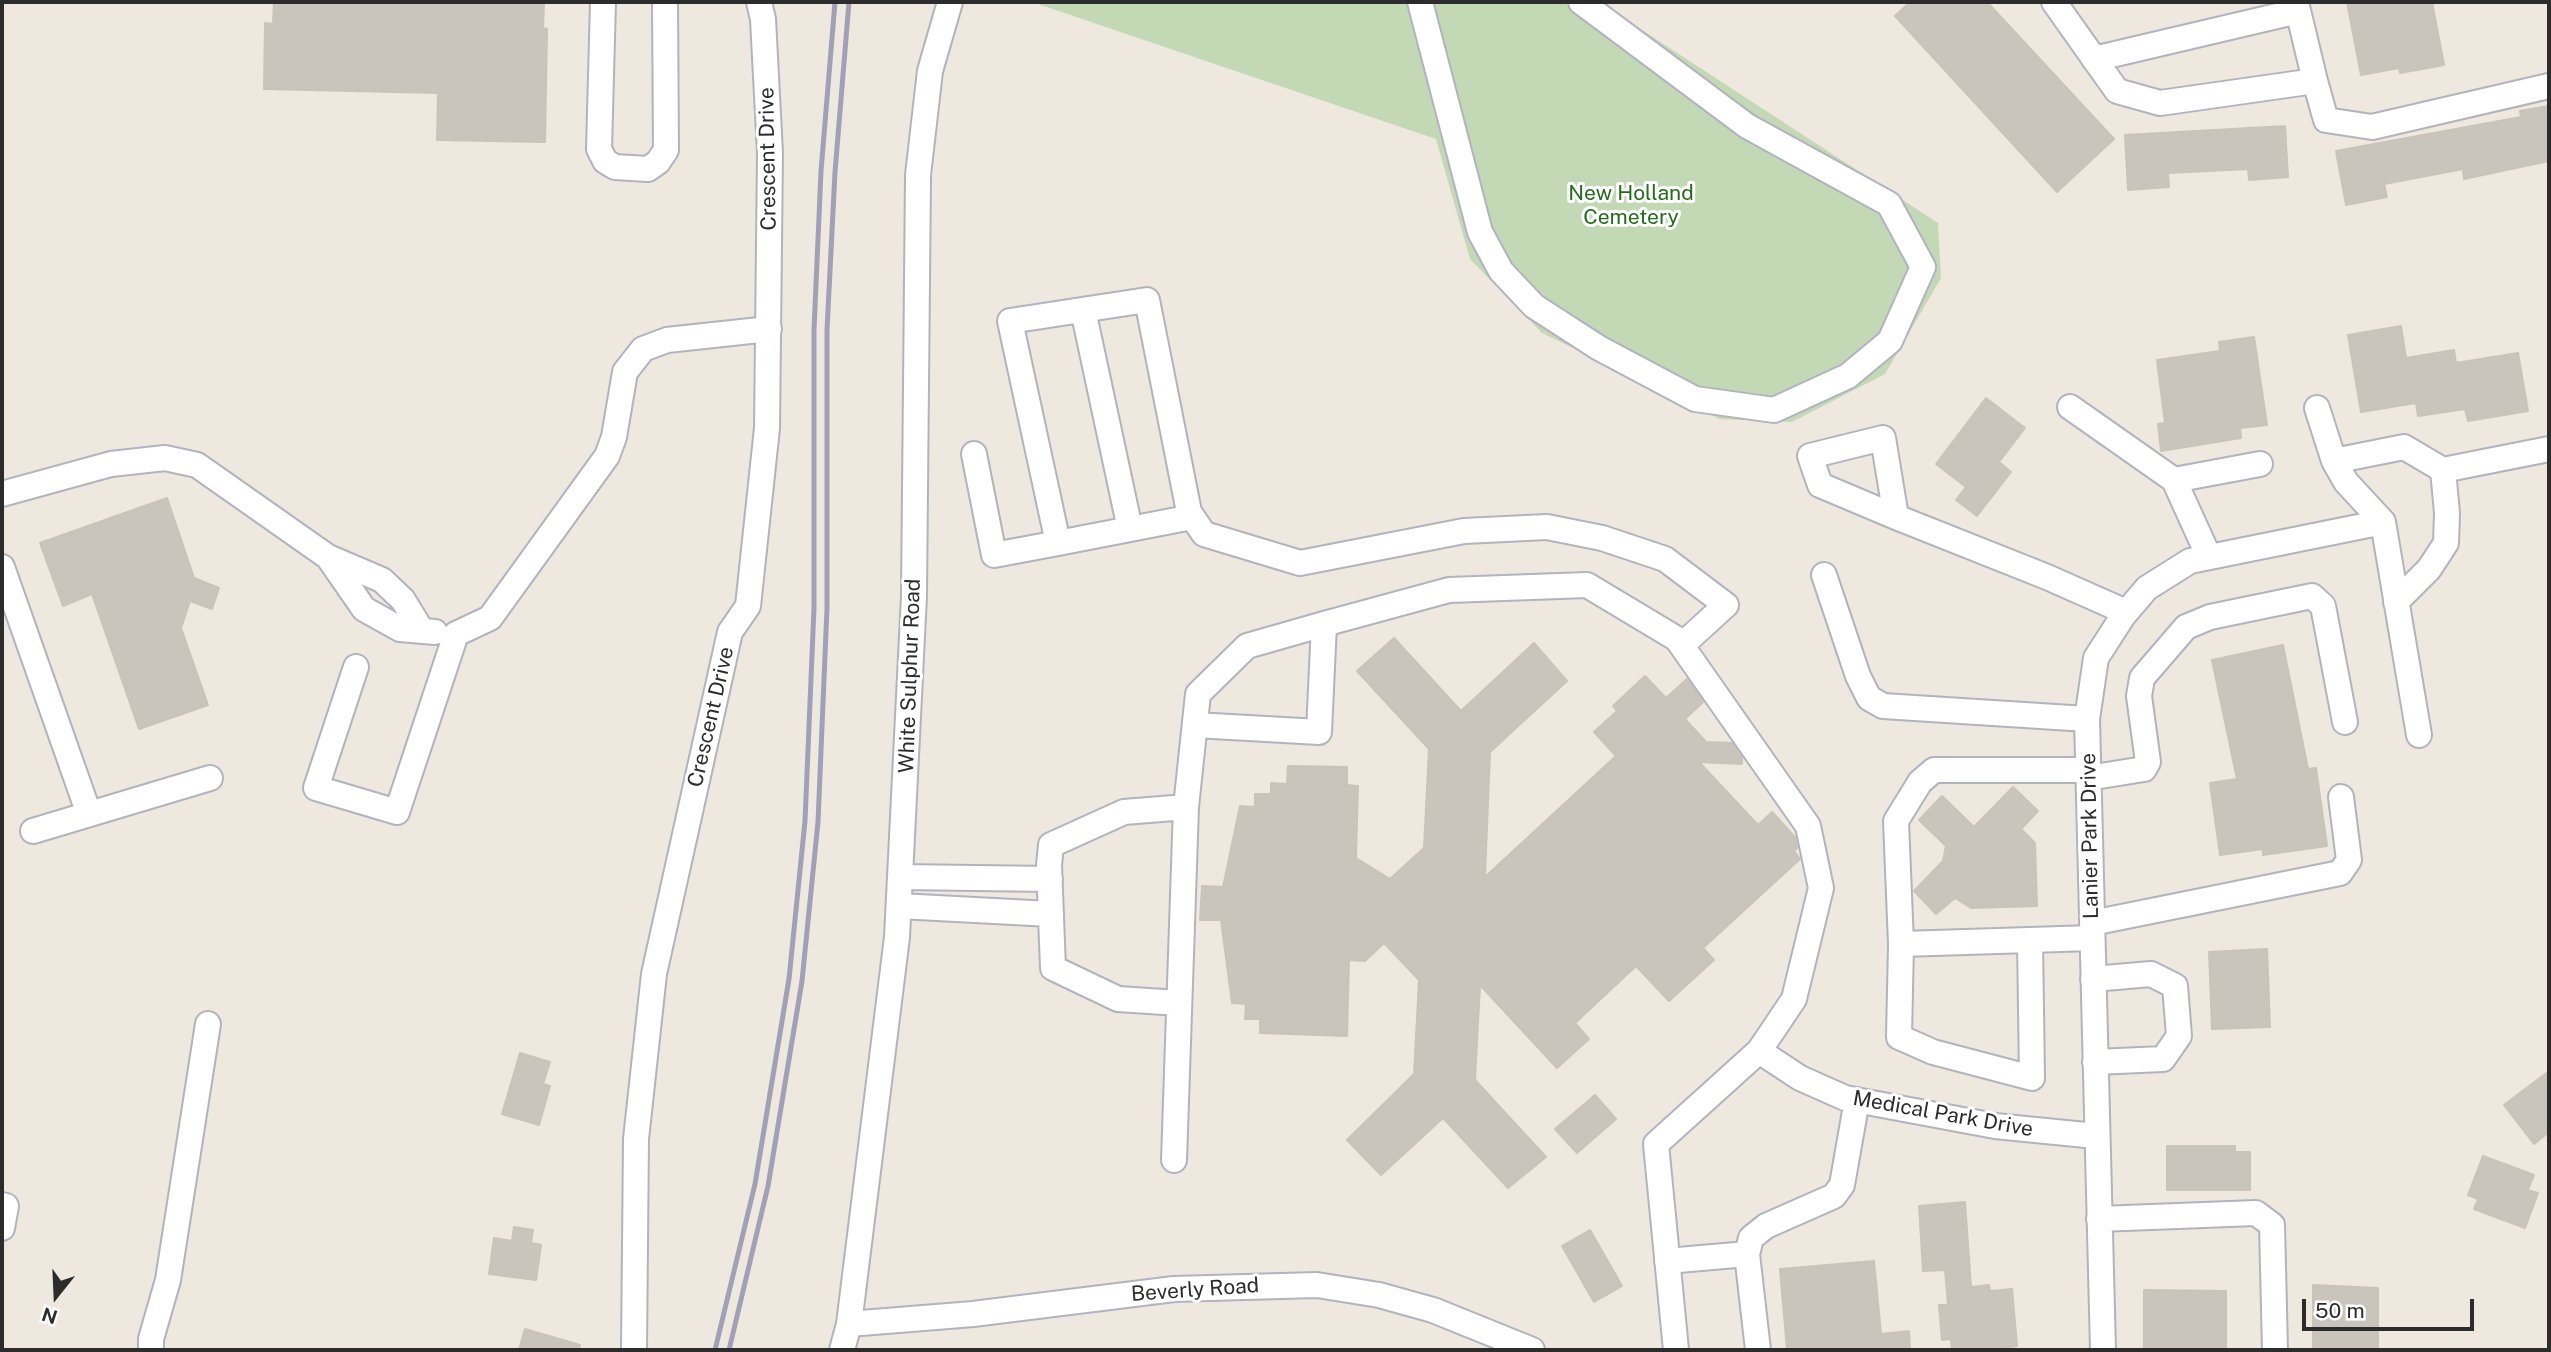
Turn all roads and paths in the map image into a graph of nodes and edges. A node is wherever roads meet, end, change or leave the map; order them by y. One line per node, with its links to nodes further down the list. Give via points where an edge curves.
1 (603, 2): 2 (street, via 599,149 615,167 648,169 666,150)
2 (665, 2)
3 (758, 2): 13 (street, Crescent Drive, via 763,19 770,153)
4 (950, 2): 49 (street, White Sulphur Road, via 930,71 918,175 914,596)
5 (1420, 2): 6 (street, via 1480,232 1501,271 1534,306 1599,348 1695,399 1774,410 1848,376 1890,341 1923,267 1889,204 1747,126)
6 (1581, 2)
7 (2054, 2): 9 (street)
8 (2297, 6): 9 (street); 10 (street)
9 (2094, 59): 10 (street, via 2117,91 2160,103)
10 (2315, 81): 11 (street, via 2326,120 2372,127)
11 (2549, 86)
12 (1083, 310): 23 (street, via 1147,300); 26 (street); 27 (street, via 1010,321)
13 (769, 329): 36 (street, via 667,340 643,349 625,372 607,456 490,618); 71 (street, Crescent Drive, via 767,428 748,606 730,632 654,974 636,1139)
14 (2070, 407): 21 (street)
15 (2317, 408): 18 (street)
16 (2549, 449): 20 (street)
17 (974, 454): 27 (street, via 995,555)
18 (2334, 461): 20 (street, via 2404,447); 25 (street, via 2346,482)
19 (2260, 464): 21 (street)
20 (2443, 470): 32 (street, via 2446,543 2429,569)
21 (2174, 480): 29 (street)
22 (2, 494): 28 (street, via 111,464 164,458 197,465)
23 (1192, 517): 26 (street); 37 (street, via 1204,534 1300,563 1464,531 1548,527 1602,538 1665,559 1726,605)
24 (1896, 517): 33 (street)
25 (2383, 522): 29 (street, Lanier Park Drive); 32 (street)
26 (1130, 529): 27 (street)
27 (1058, 543)
28 (328, 557): 35 (street, via 382,580 403,600); 35 (street, via 364,609 400,629)
29 (2209, 557): 33 (street, Lanier Park Drive, via 2190,561 2147,588)
30 (2, 567): 47 (street)
31 (1824, 575): 39 (street, via 1858,676 1869,698 1883,706)
32 (2396, 602): 42 (street)
33 (2126, 612): 39 (street, Lanier Park Drive, via 2096,658)
34 (1324, 624): 37 (street, via 1449,590 1587,585); 41 (street, via 1247,646 1198,694); 41 (street, via 1319,732)
35 (422, 631): 36 (street)
36 (456, 634): 38 (street, via 397,812 316,788)
37 (1682, 645): 59 (street, via 1808,827 1821,888 1794,999)
38 (356, 667)
39 (2087, 719): 43 (street, Lanier Park Drive)
40 (2345, 722): 43 (street, via 2323,606 2312,596 2210,617 2186,627 2142,678 2139,696 2148,762 2144,769)
41 (1195, 725): 46 (street)
42 (2419, 735)
43 (2088, 774): 53 (street, Lanier Park Drive); 55 (street, via 1934,770 1920,782 1896,821)
44 (210, 778): 47 (street)
45 (2341, 797): 53 (street, via 2349,860 2340,873)
46 (1186, 807): 50 (street, via 1124,812 1051,845); 57 (street)
47 (89, 814): 48 (street)
48 (33, 831)
49 (901, 877): 50 (street); 51 (street, White Sulphur Road)
50 (1049, 879): 52 (street)
51 (899, 906): 52 (street); 69 (street, White Sulphur Road)
52 (1051, 914): 57 (street, via 1053,968 1118,999)
53 (2092, 930): 54 (street); 56 (street, Lanier Park Drive)
54 (2030, 940): 55 (street); 55 (street, via 2032,1078 1933,1052 1899,1037)
55 (1901, 944)
56 (2093, 979): 60 (street, Lanier Park Drive); 60 (street, via 2151,974 2175,986 2179,1036 2163,1059)
57 (1179, 1003): 63 (street)
58 (208, 1024): 70 (street, via 167,1280)
59 (1759, 1051): 61 (street, Medical Park Drive, via 1800,1078); 68 (street, via 1656,1144)
60 (2095, 1062): 62 (street, Lanier Park Drive)
61 (1857, 1100): 62 (street, Medical Park Drive, via 1995,1126); 67 (street, via 1842,1185 1834,1196 1766,1226 1751,1238)
62 (2096, 1136): 65 (street, Lanier Park Drive)
63 (1174, 1160)
64 (2, 1205): 66 (street, via 6,1206)
65 (2099, 1219): 76 (street, Lanier Park Drive); 77 (street, via 2256,1213 2272,1226)
66 (2, 1228)
67 (1747, 1254): 68 (street); 75 (street)
68 (1667, 1261): 74 (street)
69 (849, 1324): 72 (street, White Sulphur Road); 73 (street, Beverly Road, via 1174,1289 1317,1285 1433,1310)
70 (151, 1350)
71 (635, 1350)
72 (842, 1350)
73 (1532, 1350)
74 (1676, 1350)
75 (1758, 1350)
76 (2103, 1350)
77 (2275, 1350)

